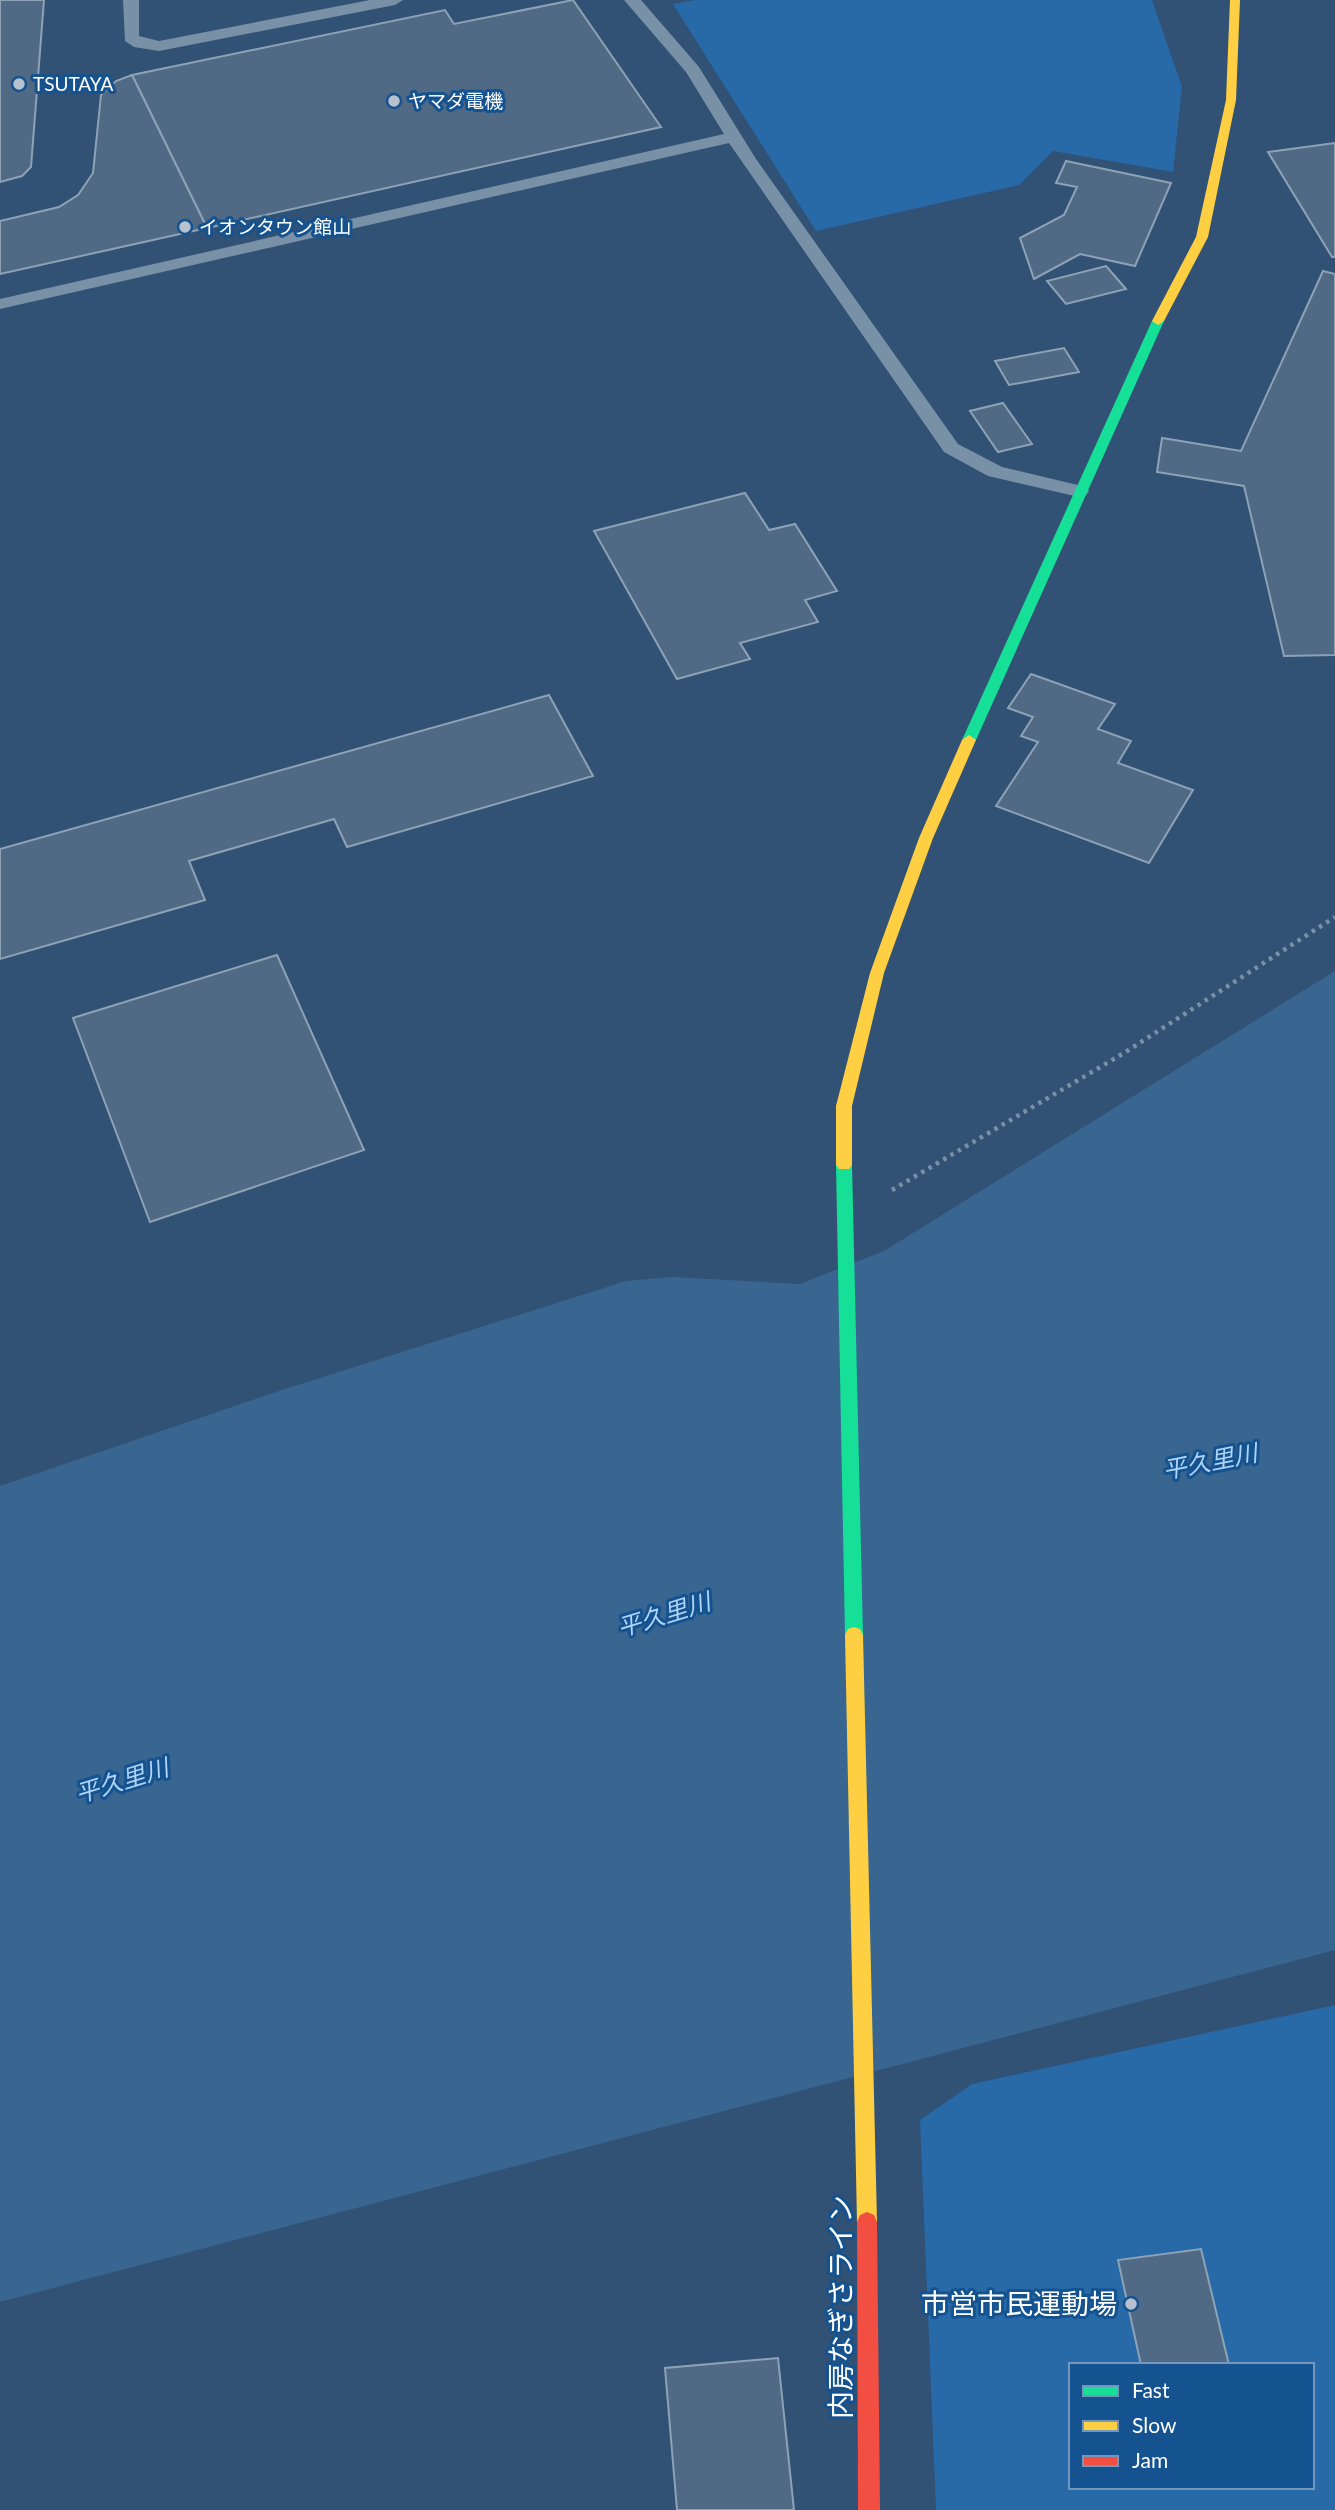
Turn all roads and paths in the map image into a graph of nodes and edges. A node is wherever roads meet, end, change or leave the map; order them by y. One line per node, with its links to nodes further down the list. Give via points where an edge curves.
1 (131, 0): 2 (lane, via 131,37 140,44 159,46)
2 (395, 0)
3 (632, 0): 5 (lane, via 693,70)
4 (1235, 0): 7 (street, 内房なぎさライン, via 1231,100 1202,237 1173,288)
5 (734, 137): 6 (lane); 7 (lane, via 951,448 963,459 991,471)
6 (0, 304)
7 (1079, 491): 10 (street, 内房なぎさライン, via 926,838 877,973 844,1106 843,1238 866,2105)
8 (1335, 917): 9 (path, via 1124,1053)
9 (889, 1193)
10 (869, 2510)

